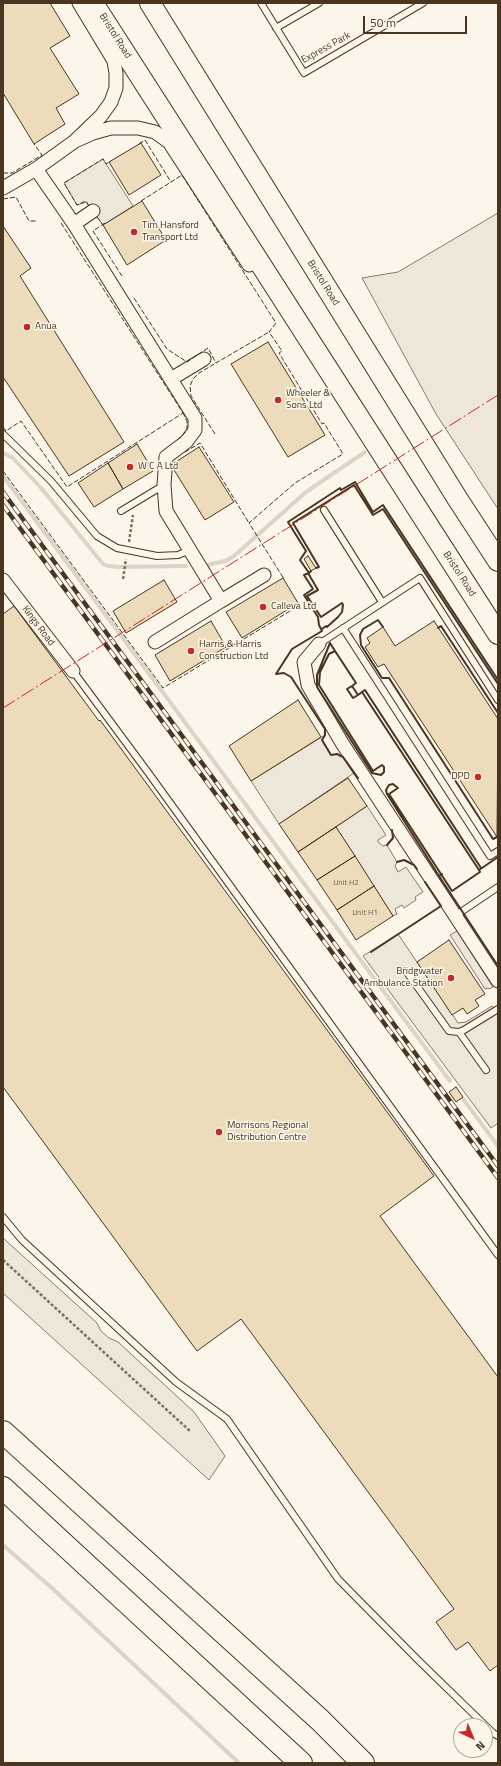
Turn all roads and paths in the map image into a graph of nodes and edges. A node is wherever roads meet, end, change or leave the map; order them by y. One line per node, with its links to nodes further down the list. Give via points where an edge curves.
1 (79, 3): 8 (street, Bristol Road, via 114,61 116,88 111,102 101,116)
2 (94, 3): 13 (main road, Bristol Road)
3 (150, 3): 23 (main road, Bristol Road)
4 (261, 3): 7 (lane, Express Park)
5 (319, 3): 7 (lane)
6 (423, 3): 7 (lane, Express Park, via 304,73)
7 (276, 28)
8 (75, 141): 9 (street, Bristol Road); 13 (street, Bristol Road, via 111,128 138,128 155,132 169,142 267,292)
9 (36, 169): 10 (street, Bristol Road); 12 (street)
10 (3, 188)
11 (93, 211): 12 (street)
12 (74, 224): 15 (street)
13 (291, 312): 30 (main road, Bristol Road)
14 (204, 359): 15 (street)
15 (171, 379): 17 (street, via 195,418 195,430 186,442 166,457)
16 (3, 434): 21 (lane, via 51,481 97,536 117,548)
17 (164, 485): 19 (lane); 22 (street, via 166,511)
18 (324, 510): 28 (lane)
19 (121, 511)
20 (134, 511): 21 (path)
21 (127, 550): 22 (lane, via 157,556 178,555); 25 (path)
22 (190, 550): 27 (street)
23 (498, 561)
24 (264, 575): 27 (street)
25 (124, 579)
26 (3, 580): 33 (street, Kings Road)
27 (221, 601): 31 (street)
28 (382, 602): 29 (lane); 34 (lane, via 420,578)
29 (343, 628): 32 (lane); 35 (lane, via 490,856)
30 (498, 634)
31 (155, 642)
32 (319, 644): 37 (street, via 304,662 308,685 346,749)
33 (73, 671): 44 (lane)
34 (498, 700)
35 (498, 851)
36 (498, 887): 37 (lane)
37 (455, 916): 39 (street)
38 (406, 971): 41 (lane, via 446,1028)
39 (498, 981)
40 (498, 1009): 41 (lane)
41 (459, 1032): 42 (lane)
42 (486, 1070)
43 (3, 1217): 49 (lane, via 22,1240 176,1382 227,1418 338,1579 492,1733)
44 (498, 1255)
45 (3, 1260): 46 (path)
46 (190, 1431)
47 (3, 1432): 51 (highway, via 320,1720)
48 (3, 1488): 50 (highway)
49 (498, 1736)
50 (301, 1763)
51 (363, 1763)

